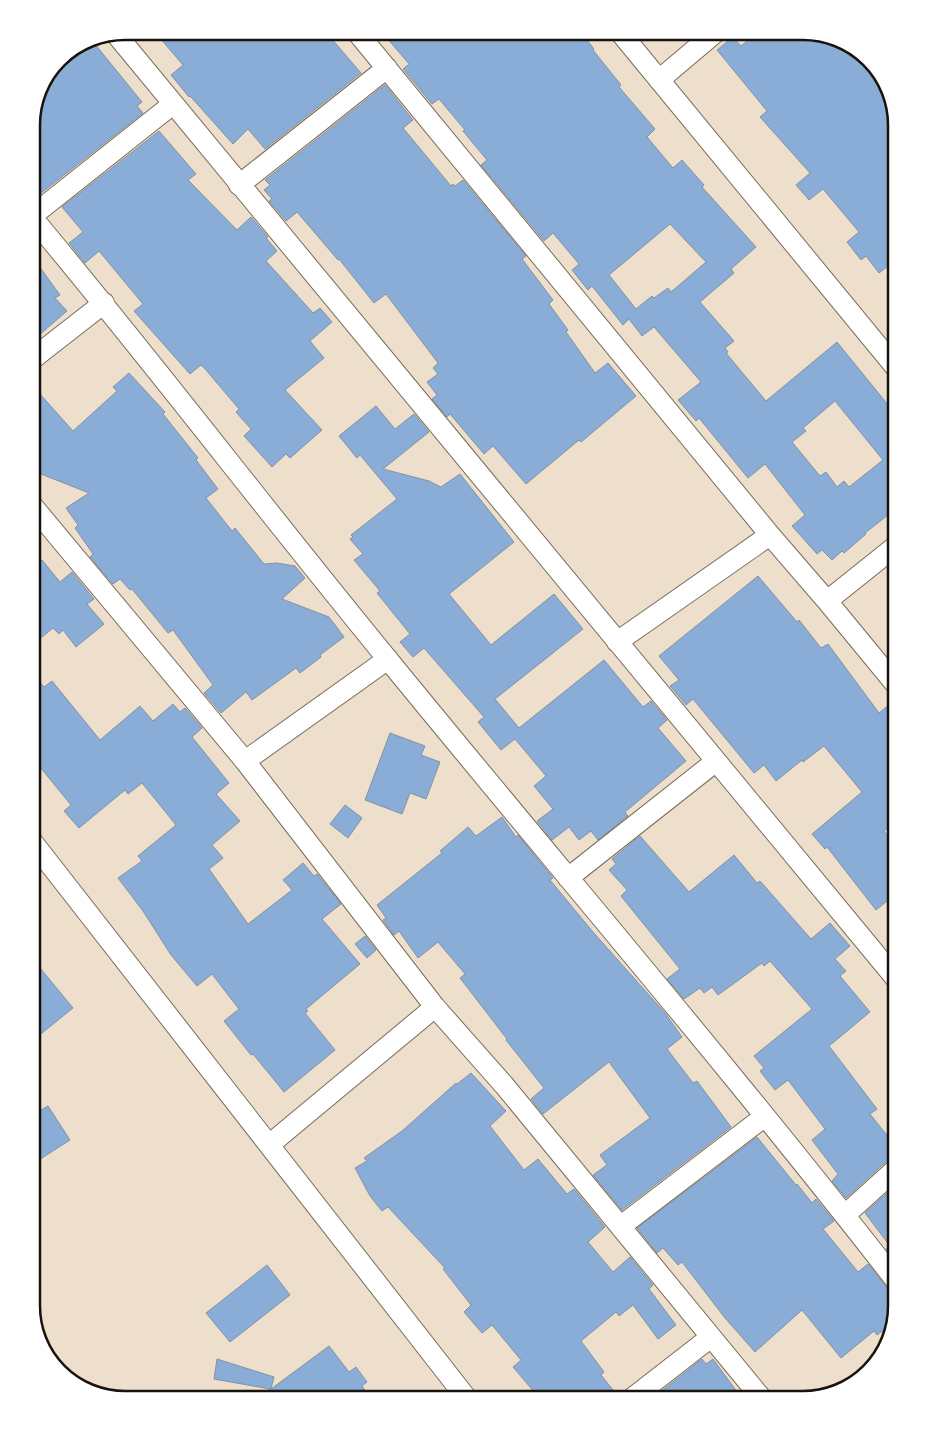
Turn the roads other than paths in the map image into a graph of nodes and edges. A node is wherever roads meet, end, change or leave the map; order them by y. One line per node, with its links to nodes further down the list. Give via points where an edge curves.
1 (121, 40): 7 (street)
2 (364, 40): 5 (street)
3 (627, 40): 6 (street)
4 (708, 40): 6 (street)
5 (387, 68): 8 (street); 15 (street)
6 (659, 80): 13 (street)
7 (173, 104): 8 (street); 9 (street)
8 (239, 185): 18 (street)
9 (40, 210)
10 (40, 226): 11 (street)
11 (104, 303): 12 (street); 19 (street)
12 (40, 353)
13 (888, 358)
14 (40, 515): 21 (street)
15 (770, 535): 17 (street); 18 (street)
16 (888, 552): 17 (street)
17 (827, 602): 20 (street)
18 (617, 642): 22 (street)
19 (388, 659): 21 (street); 24 (street)
20 (888, 675)
21 (245, 762): 26 (street)
22 (715, 762): 24 (street); 25 (street)
23 (40, 852): 28 (street)
24 (568, 878): 27 (street)
25 (888, 969)
26 (435, 1006): 28 (street); 31 (street)
27 (764, 1117): 30 (street); 31 (street)
28 (269, 1145): 34 (street)
29 (888, 1176): 30 (street)
30 (845, 1215): 32 (street)
31 (621, 1226): 33 (street)
32 (888, 1270)
33 (710, 1337): 35 (street); 36 (street)
34 (461, 1391)
35 (641, 1391)
36 (755, 1391)

